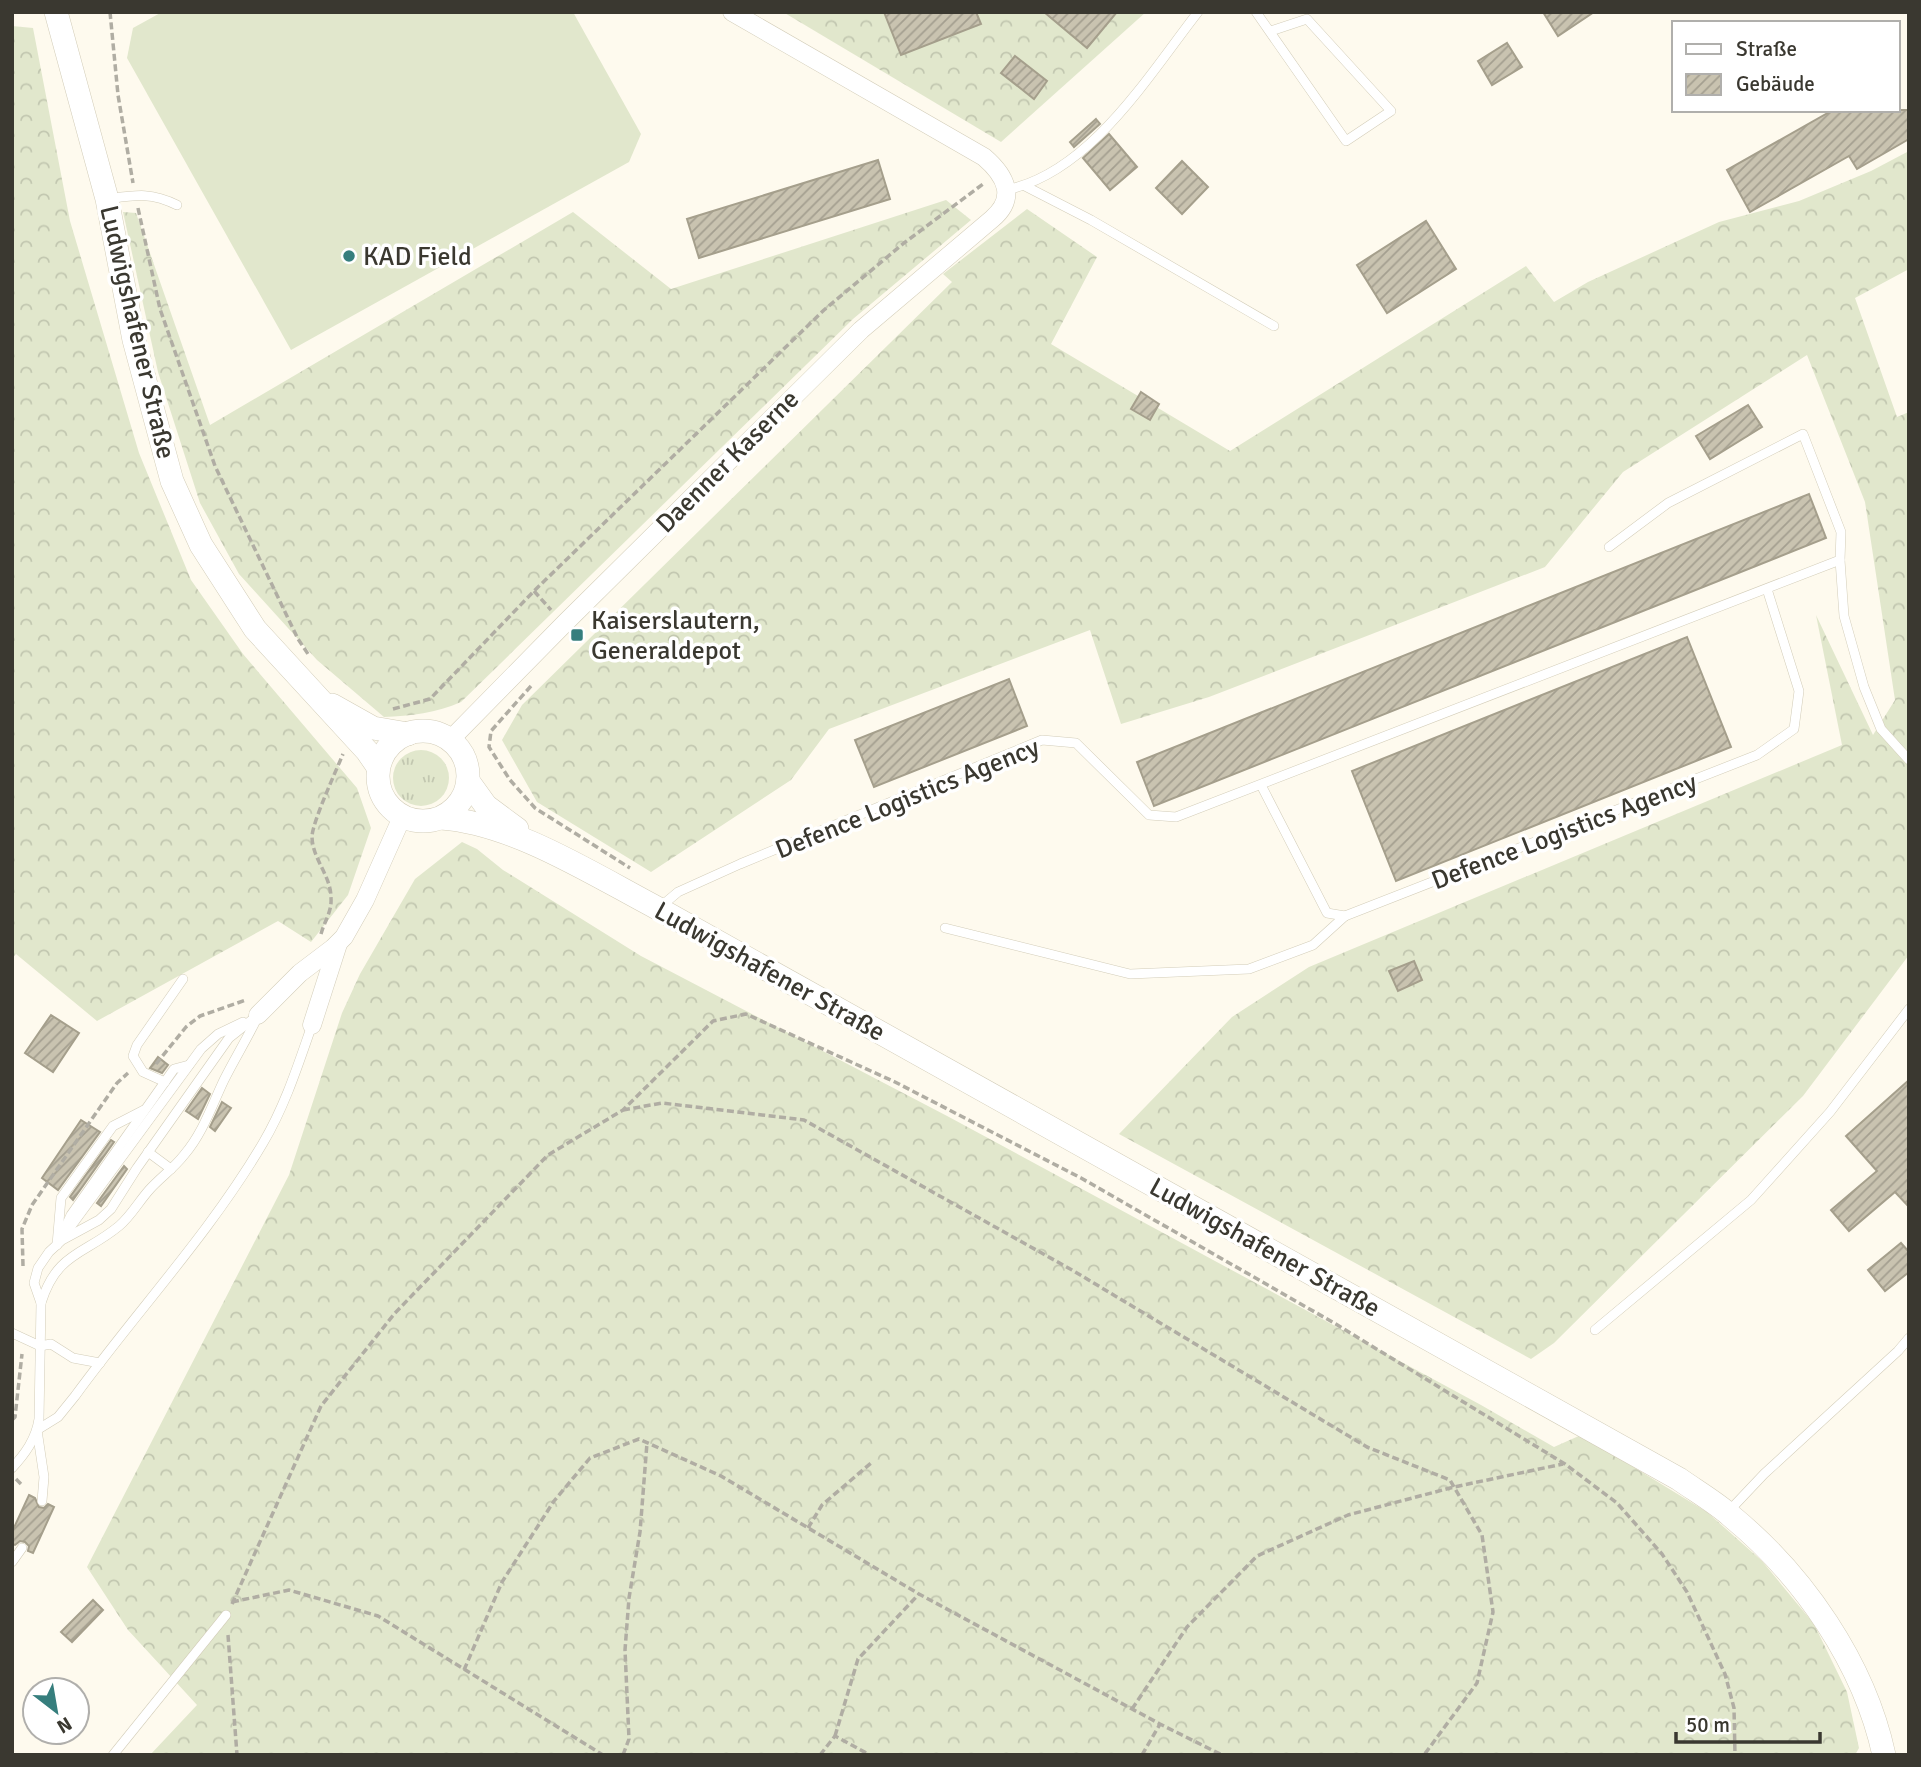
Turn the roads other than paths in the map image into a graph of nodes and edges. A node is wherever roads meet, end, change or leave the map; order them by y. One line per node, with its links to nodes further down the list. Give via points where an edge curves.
1 (56, 12): 8 (street, Ludwigshafener Straße)
2 (733, 12): 7 (street, via 971,148 1000,173)
3 (1198, 12): 6 (lane, via 1103,133 1069,162)
4 (1256, 12): 5 (lane)
5 (1271, 31): 5 (lane, via 1346,141 1391,111 1307,19)
6 (1026, 186): 7 (lane); 10 (lane)
7 (1006, 190): 16 (street, Daenner Kaserne, via 1000,212 860,330)
8 (107, 199): 9 (lane, via 158,196); 14 (street, Ludwigshafener Straße, via 134,340 173,481 201,545 235,601)
9 (177, 205)
10 (1273, 326)
11 (1609, 547): 12 (lane, via 1668,503 1803,434 1841,532)
12 (1840, 561): 13 (lane, Defence Logistics Agency); 17 (lane, via 1844,616 1864,687 1881,729)
13 (1767, 589): 20 (lane, Defence Logistics Agency); 25 (lane, Defence Logistics Agency, via 1799,691 1794,729 1757,755)
14 (317, 696): 15 (street, Ludwigshafener Straße, via 373,728); 18 (street, Ludwigshafener Straße)
15 (408, 734): 16 (street, via 432,732); 18 (street, via 387,748)
16 (450, 740): 19 (street, via 465,759)
17 (1909, 760)
18 (378, 767): 21 (street, via 381,793)
19 (468, 782): 22 (street, via 457,806); 23 (street, Ludwigshafener Straße, via 486,806)
20 (1261, 785): 24 (lane, Defence Logistics Agency, via 1176,817 1149,815 1076,743 1042,740 678,892); 25 (lane, via 1328,913)
21 (402, 817): 22 (street, via 421,822); 27 (street, via 365,900)
22 (441, 818): 23 (street, Ludwigshafener Straße, via 470,821)
23 (542, 848): 24 (street, Ludwigshafener Straße)
24 (659, 909): 47 (street, Ludwigshafener Straße, via 1570,1417)
25 (1345, 916): 26 (lane, via 1313,945 1249,969 1130,974)
26 (945, 928)
27 (338, 944): 30 (street, via 300,973); 31 (street)
28 (183, 979): 33 (lane, via 133,1056 143,1072)
29 (1909, 1009): 39 (lane, via 1830,1112 1751,1200)
30 (258, 1016): 32 (lane, via 218,1034); 35 (lane, via 229,1038); 36 (lane, via 203,1128)
31 (312, 1025): 43 (lane, via 264,1142 217,1212)
32 (189, 1065): 33 (lane, via 174,1069); 37 (lane)
33 (165, 1082): 34 (lane)
34 (145, 1110): 37 (lane, via 71,1215); 37 (lane, via 113,1126 61,1198)
35 (148, 1152): 36 (lane); 37 (lane, via 105,1215)
36 (171, 1169): 38 (lane, via 120,1226 60,1267 47,1284)
37 (57, 1245): 38 (lane, via 35,1275 33,1283)
38 (41, 1303): 42 (lane)
39 (1595, 1330)
40 (12, 1333): 42 (lane)
41 (1909, 1338): 47 (lane)
42 (40, 1346): 43 (lane, via 51,1344 73,1358); 44 (lane)
43 (100, 1363): 44 (lane, via 58,1417)
44 (37, 1430): 45 (lane); 46 (lane, via 44,1477)
45 (12, 1468)
46 (42, 1501)
47 (1727, 1512): 52 (street, Ludwigshafener Straße, via 1767,1550 1829,1624 1858,1676)
48 (22, 1548): 49 (lane)
49 (12, 1562)
50 (226, 1615): 51 (lane)
51 (113, 1755)
52 (1884, 1755)

